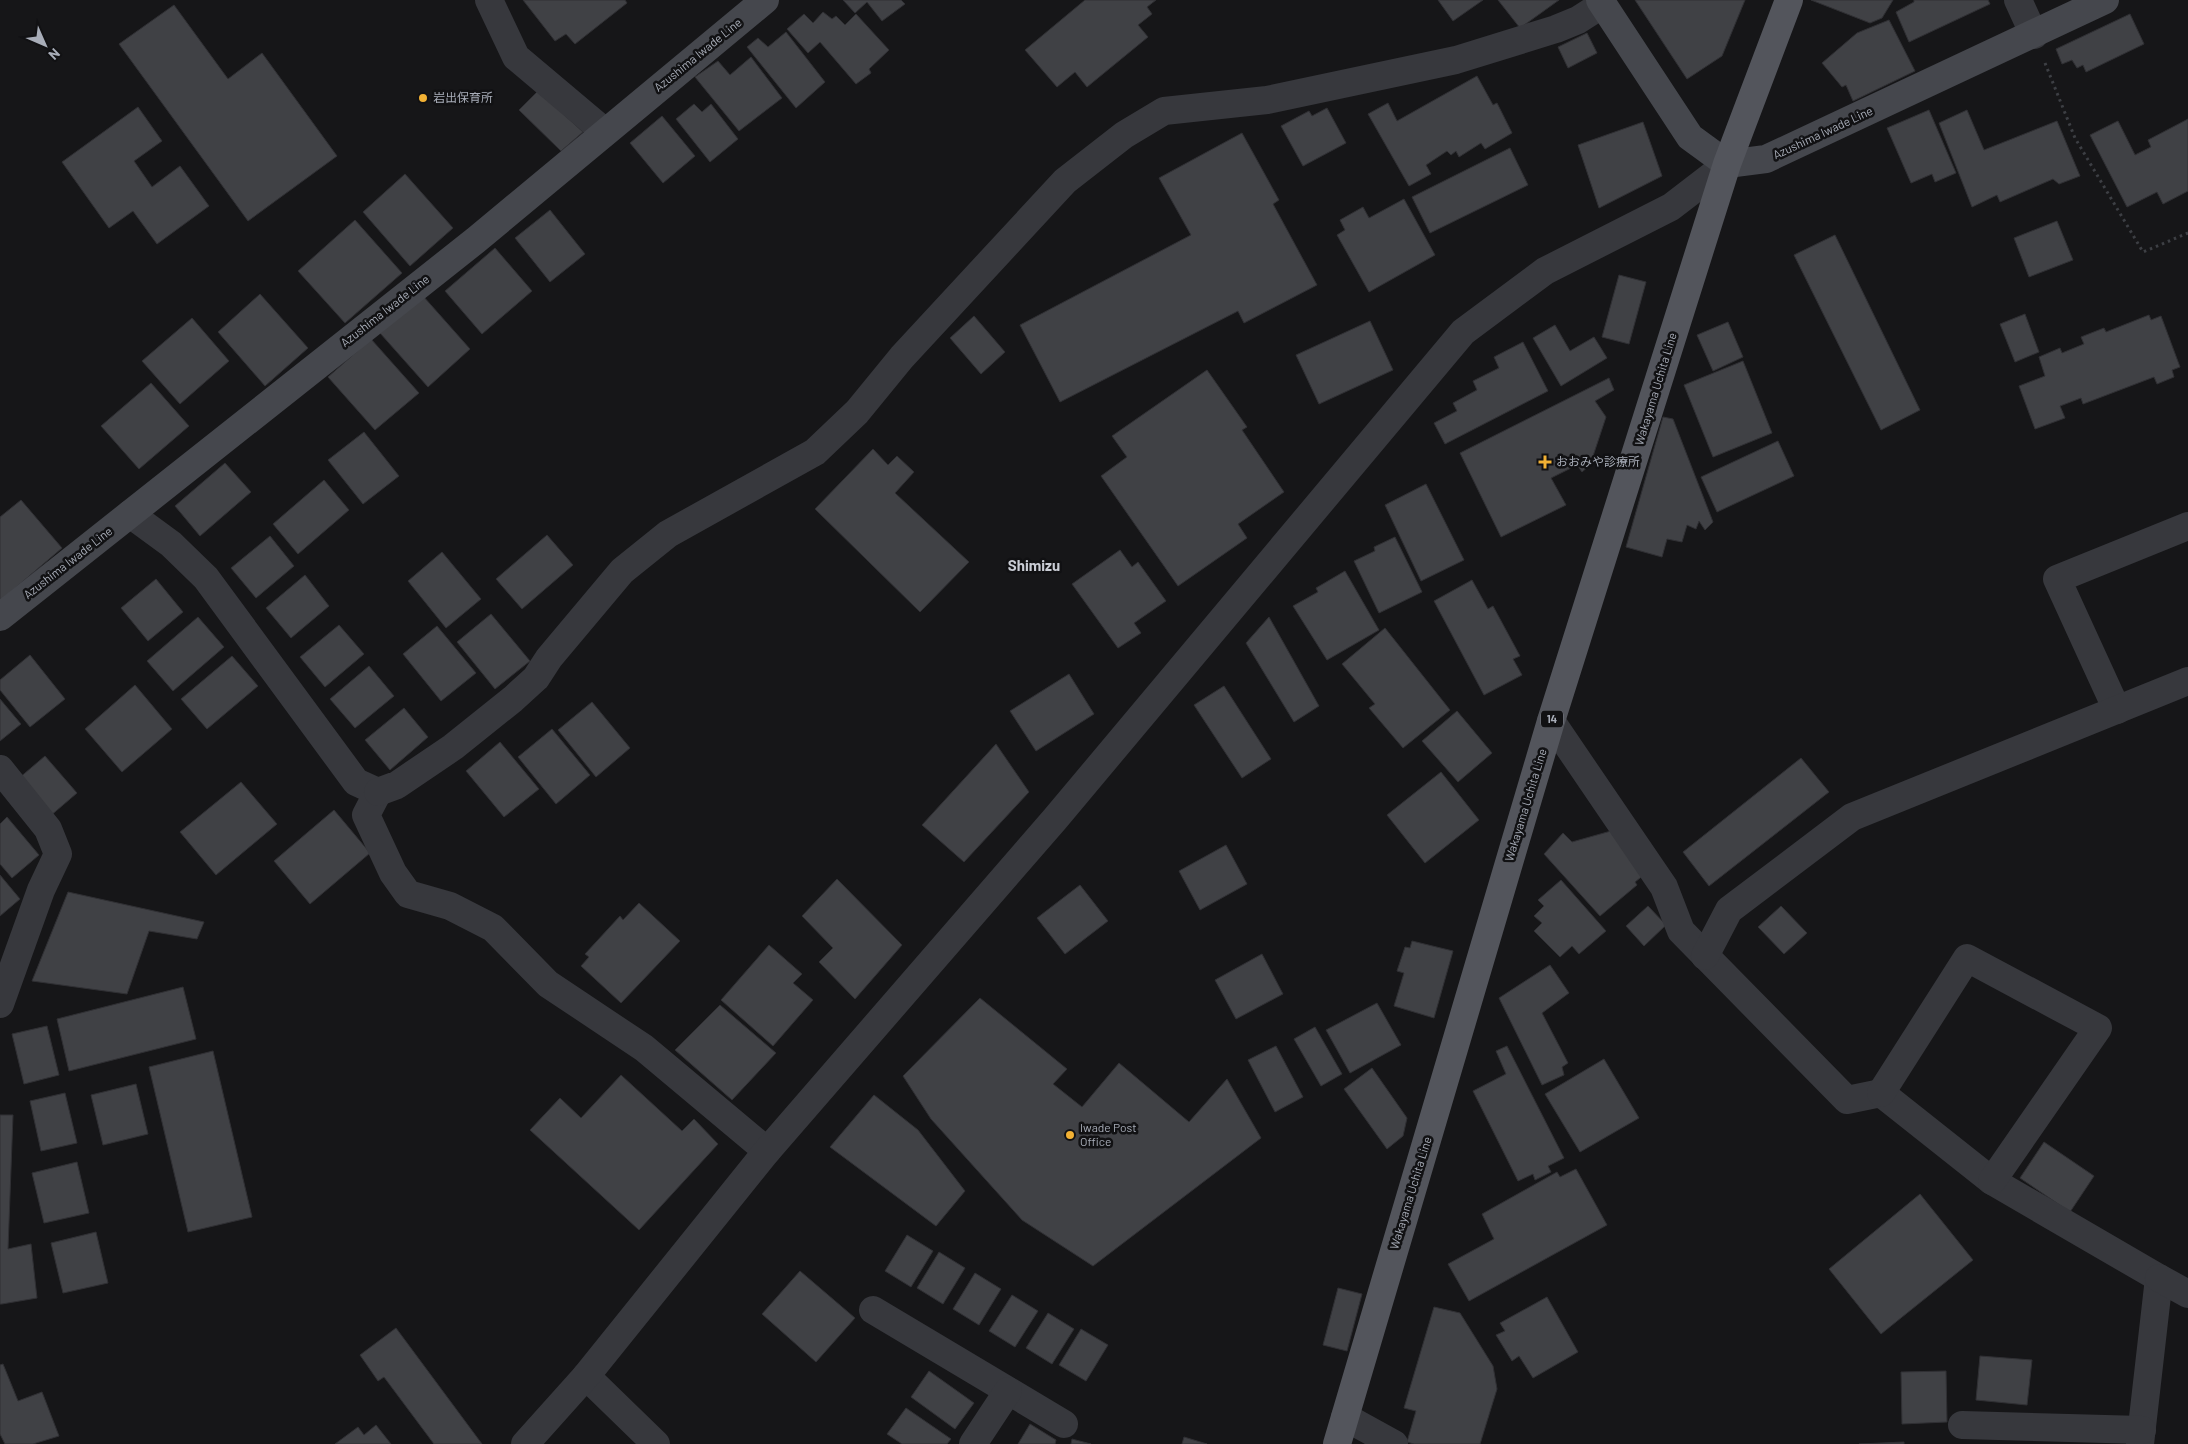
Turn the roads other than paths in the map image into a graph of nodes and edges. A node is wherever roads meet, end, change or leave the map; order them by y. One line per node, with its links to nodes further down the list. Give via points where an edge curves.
1 (489, 0): 8 (street, via 516,57)
2 (765, 0): 8 (main road, Azushima Iwade Line)
3 (1789, 0): 9 (main road, Wakayama Uchita Line / 14)
4 (2018, 0): 7 (street)
5 (2105, 0): 7 (main road, Azushima Iwade Line)
6 (1601, 2): 9 (main road, via 1690,136); 17 (street, via 1578,20 1556,29 1456,60 1267,100 1164,111 1124,135 1065,181 902,357 857,412 815,452 668,534 622,571 536,678 513,699 453,747 397,785)
7 (2034, 35): 9 (main road, Azushima Iwade Line, via 1766,159)
8 (605, 132): 10 (main road, Azushima Iwade Line, via 476,240)
9 (1726, 164): 15 (main road, Wakayama Uchita Line / 14); 21 (street, via 1671,207 1545,271 1463,332 1067,804)
10 (130, 514): 12 (main road, Azushima Iwade Line); 17 (street, via 171,544 206,578 356,782)
11 (2188, 526): 14 (street, via 2057,579)
12 (0, 617)
13 (2188, 681): 14 (street)
14 (2117, 710): 18 (street, via 1852,818 1729,910)
15 (1551, 721): 18 (street, via 1664,887 1681,931); 28 (main road, Wakayama Uchita Line / 14)
16 (0, 769): 19 (street, via 48,829 58,854 41,890)
17 (378, 792): 21 (street, via 366,815 393,873 408,894 450,906 493,928 548,984 644,1048)
18 (1706, 956): 20 (street, via 1847,1100)
19 (0, 1004)
20 (1881, 1093): 22 (street); 22 (street, via 1966,958 2098,1028)
21 (767, 1151): 26 (street)
22 (1992, 1181): 23 (street)
23 (2159, 1278): 24 (street); 31 (street)
24 (2188, 1294)
25 (872, 1310): 27 (street)
26 (586, 1376): 32 (street); 33 (street)
27 (1008, 1391): 29 (street); 34 (street)
28 (1345, 1416): 35 (main road, Wakayama Uchita Line / 14); 36 (street)
29 (1064, 1424)
30 (1962, 1425): 31 (street)
31 (2141, 1437)
32 (525, 1444)
33 (656, 1444)
34 (973, 1444)
35 (1337, 1444)
36 (1394, 1444)

